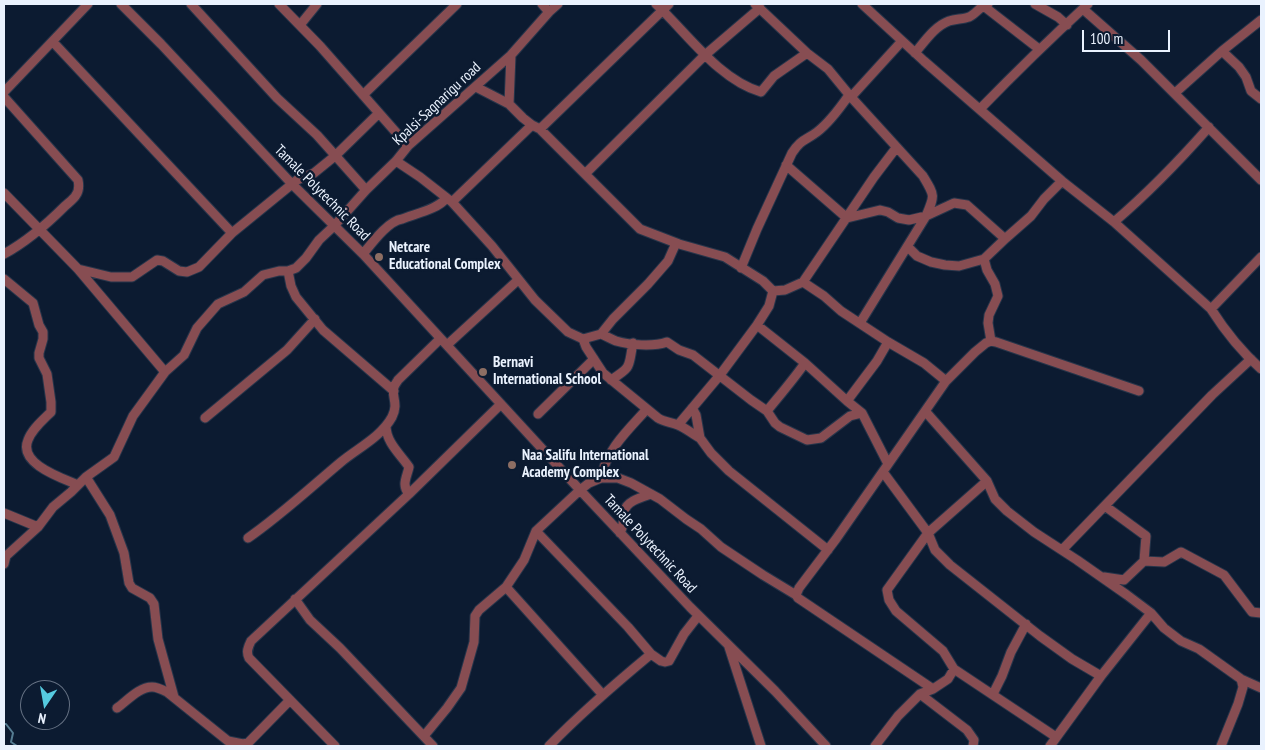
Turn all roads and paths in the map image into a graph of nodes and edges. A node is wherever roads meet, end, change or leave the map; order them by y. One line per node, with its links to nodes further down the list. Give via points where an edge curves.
1 (88, 4): 20 (street)
2 (121, 4): 47 (street, Tamale Polytechnic Road)
3 (191, 4): 41 (street)
4 (279, 4): 17 (street)
5 (318, 4): 17 (street)
6 (457, 4): 30 (street)
7 (542, 4): 15 (street)
8 (558, 4): 15 (street, Kpalsi-Sagnarigu road)
9 (862, 4): 19 (street)
10 (984, 4): 21 (street); 24 (street, via 970,17 940,26)
11 (1035, 4): 18 (street)
12 (663, 6): 25 (street); 37 (street)
13 (757, 6): 23 (street); 25 (street)
14 (1086, 6): 18 (street); 29 (street)
15 (549, 12): 26 (street, Kpalsi-Sagnarigu road)
16 (1261, 20): 22 (street)
17 (300, 25): 30 (street)
18 (1067, 25): 21 (street)
19 (902, 41): 24 (street); 31 (street)
20 (53, 42): 28 (street); 56 (street)
21 (1039, 49): 35 (street)
22 (1222, 51): 29 (street); 33 (street, via 1240,67 1251,91)
23 (807, 53): 25 (street, via 774,76 761,92 735,80); 31 (street, via 828,69)
24 (915, 53): 35 (street)
25 (705, 55): 44 (street)
26 (511, 56): 27 (street, Kpalsi-Sagnarigu road); 34 (street)
27 (476, 86): 34 (street); 39 (street, Kpalsi-Sagnarigu road)
28 (4, 92)
29 (1175, 93): 38 (street)
30 (363, 95): 36 (street)
31 (850, 96): 40 (street); 43 (street, via 827,123 797,144)
32 (4, 97): 55 (street, via 78,180 77,194)
33 (1261, 100)
34 (509, 104): 37 (street)
35 (980, 109): 46 (street)
36 (379, 114): 39 (street); 41 (street)
37 (536, 127): 44 (street); 50 (street)
38 (1209, 127): 45 (street); 53 (street, via 1143,197)
39 (408, 146): 42 (street, Kpalsi-Sagnarigu road)
40 (896, 148): 51 (street, via 923,176 931,190 934,198); 52 (street)
41 (335, 156): 47 (street, via 314,173); 48 (street)
42 (396, 161): 48 (street, Kpalsi-Sagnarigu road); 50 (street)
43 (786, 165): 52 (street); 64 (street)
44 (585, 174): 58 (street, via 640,229)
45 (1261, 180)
46 (1062, 181): 53 (street); 57 (street)
47 (292, 184): 54 (street, Tamale Polytechnic Road); 56 (street)
48 (366, 190): 54 (street, Kpalsi-Sagnarigu road)
49 (4, 193): 55 (street)
50 (449, 200): 61 (street, via 396,220); 68 (street, via 492,246)
51 (926, 216): 52 (street, via 904,220 880,210); 57 (street, via 954,203 967,205); 59 (street)
52 (847, 218): 69 (street)
53 (1114, 222): 71 (street)
54 (334, 226): 61 (street, Tamale Polytechnic Road); 66 (street, Kpalsi-Sagnarigu road, via 296,268)
55 (39, 230): 60 (street); 65 (street)
56 (232, 233): 65 (street, via 199,267 187,272 157,260 132,277 111,277)
57 (1006, 238): 63 (street)
58 (676, 243): 64 (street, via 725,257); 75 (street, via 668,261)
59 (908, 247): 63 (street, via 917,256 945,265 959,266); 73 (street)
60 (4, 254)
61 (363, 254): 78 (street, Tamale Polytechnic Road)
62 (1261, 257): 71 (street)
63 (984, 259): 77 (street, via 998,296 988,315)
64 (741, 268): 70 (street)
65 (78, 269): 85 (street)
66 (288, 271): 72 (street, via 296,297); 85 (street, via 263,275 244,292 218,304 197,328 184,355)
67 (4, 279): 107 (street, via 33,303 43,332 39,358 47,374 50,412 28,440 28,454 37,465)
68 (518, 280): 76 (street, via 568,332); 78 (street)
69 (803, 282): 70 (street); 73 (street)
70 (773, 291): 74 (street, via 769,306)
71 (1211, 309): 82 (street)
72 (315, 319): 89 (street, via 323,330); 99 (street, via 287,350)
73 (860, 323): 79 (street)
74 (757, 325): 83 (street); 86 (street)
75 (601, 334): 76 (street); 80 (street)
76 (583, 338): 81 (street)
77 (991, 341): 88 (street); 90 (street)
78 (444, 342): 89 (street, via 398,380); 92 (street, Tamale Polytechnic Road)
79 (888, 342): 88 (street, via 924,363); 91 (street)
80 (633, 344): 86 (street, via 667,342 693,355); 87 (street, via 632,358 626,370)
81 (594, 359): 87 (street); 98 (street)
82 (1251, 359): 84 (street); 111 (street)
83 (805, 363): 91 (street); 95 (street)
84 (1261, 369)
85 (165, 372): 104 (street, via 133,416 114,457)
86 (720, 375): 93 (street); 95 (street)
87 (611, 380): 94 (street)
88 (946, 381): 96 (street)
89 (394, 391): 101 (street, via 396,406)
90 (1139, 391)
91 (847, 401): 97 (street)
92 (501, 404): 108 (street, Tamale Polytechnic Road); 109 (street)
93 (692, 408): 100 (street); 102 (street)
94 (647, 409): 100 (street, via 664,421); 105 (street, via 610,452)
95 (767, 411): 97 (street, via 780,427 807,440 821,438 850,416)
96 (925, 411): 103 (street); 106 (street)
97 (862, 413): 103 (street)
98 (538, 414)
99 (205, 418)
100 (678, 425): 102 (street)
101 (386, 426): 109 (street, via 389,439 409,467 404,486); 117 (street)
102 (700, 438): 118 (street, via 729,471)
103 (885, 468): 116 (street); 118 (street)
104 (86, 477): 107 (street); 140 (street, via 110,515 124,553 129,583 154,604 158,639)
105 (601, 478): 108 (street); 110 (street, via 618,478)
106 (987, 481): 116 (street); 119 (street, via 995,499 1007,512)
107 (78, 485): 113 (street, via 53,507)
108 (580, 490): 114 (street); 115 (street, Tamale Polytechnic Road)
109 (409, 494): 125 (street)
110 (651, 494): 115 (street, via 625,508); 124 (street, via 722,548)
111 (1105, 506): 119 (street); 120 (street, via 1146,536)
112 (4, 513): 113 (street)
113 (38, 527): 121 (street, via 6,556)
114 (536, 531): 123 (street, via 524,560); 131 (street)
115 (620, 533): 128 (street, Tamale Polytechnic Road)
116 (928, 533): 129 (street, via 935,550 950,565); 132 (street, via 886,590 896,611 943,651)
117 (248, 538)
118 (828, 550): 124 (street)
119 (1062, 550): 122 (street)
120 (1144, 561): 122 (street, via 1124,580); 127 (street, via 1164,562 1181,552 1224,575 1252,612)
121 (4, 564)
122 (1100, 577): 126 (street)
123 (506, 587): 139 (street); 143 (street, via 475,616 474,642 461,688)
124 (796, 595): 136 (street)
125 (295, 599): 141 (street, via 251,641 247,654); 143 (street, via 310,620)
126 (1151, 613): 133 (street); 134 (street, via 1181,641 1199,649)
127 (1261, 613)
128 (698, 616): 130 (street, Tamale Polytechnic Road); 131 (street, via 670,661 661,661)
129 (1026, 624): 133 (street, via 1072,659); 138 (street)
130 (728, 644): 148 (street); 149 (street, Tamale Polytechnic Road)
131 (651, 654): 139 (street)
132 (954, 669): 136 (street, via 948,679); 138 (street)
133 (1101, 676): 144 (street)
134 (1241, 679): 135 (street); 153 (street, via 1243,687 1238,704)
135 (1261, 688)
136 (933, 689): 137 (street)
137 (920, 694): 150 (street); 151 (street, via 967,730 974,740)
138 (993, 694): 144 (street)
139 (603, 695): 147 (street)
140 (174, 697): 141 (street, via 228,741 243,744 248,743); 142 (street, via 151,687 142,689)
141 (290, 700): 145 (street)
142 (117, 708)
143 (424, 736): 146 (street)
144 (1056, 737): 152 (street)
145 (335, 746)
146 (433, 746)
147 (549, 746)
148 (760, 746)
149 (826, 746)
150 (875, 746)
151 (973, 746)
152 (1050, 746)
153 (1221, 746)

